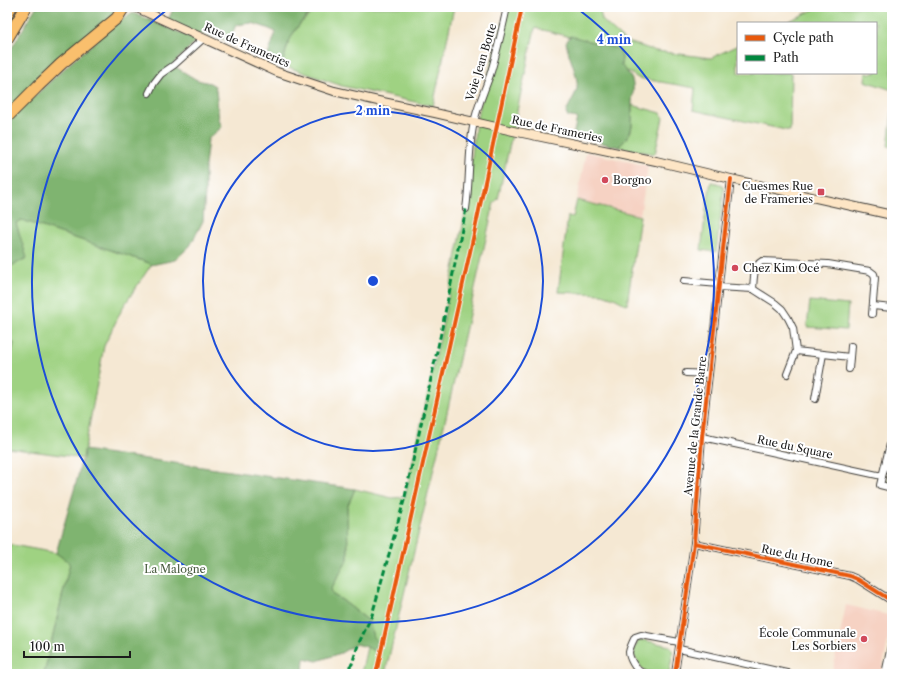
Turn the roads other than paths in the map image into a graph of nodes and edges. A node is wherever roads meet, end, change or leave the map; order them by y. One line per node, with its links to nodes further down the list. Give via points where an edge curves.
1 (11, 7): 6 (highway)
2 (26, 7): 8 (highway)
3 (124, 7): 10 (highway, via 117,18 61,64)
4 (135, 7): 7 (main road, Rue de Frameries)
5 (507, 7): 11 (street, Voie Jean Botte, via 492,68)
6 (7, 14)
7 (204, 38): 9 (street, via 161,74); 11 (main road, Rue de Frameries, via 277,72 334,91)
8 (7, 39)
9 (149, 92)
10 (7, 117)
11 (474, 122): 12 (main road, Rue de Frameries); 13 (street, Voie Jean Botte, via 469,151)
12 (731, 179): 14 (main road, Rue de Frameries); 16 (street, Avenue de la Grande Barre)
13 (466, 209)
14 (892, 215)
15 (684, 281): 16 (street)
16 (718, 286): 17 (street); 27 (street, Avenue de la Grande Barre)
17 (752, 289): 18 (street, via 755,269 762,261 828,264 870,271 874,274); 22 (street, via 775,303 788,318 793,328)
18 (873, 306): 19 (street); 20 (street)
19 (892, 308)
20 (872, 314)
21 (852, 346): 24 (street)
22 (796, 350): 23 (street); 28 (street)
23 (823, 354): 24 (street); 29 (street)
24 (850, 357): 25 (street)
25 (849, 369)
26 (686, 373): 27 (street, Avenue de la Grande Barre)
27 (709, 374): 31 (street, Avenue de la Grande Barre)
28 (787, 374)
29 (815, 398)
30 (892, 436): 32 (street)
31 (702, 437): 32 (street, Rue du Square); 34 (street, Avenue de la Grande Barre)
32 (882, 476): 33 (street, via 880,485)
33 (892, 488)
34 (694, 543): 35 (street, Rue du Home, via 850,576); 37 (street, Avenue de la Grande Barre)
35 (892, 601)
36 (892, 641): 41 (street)
37 (679, 645): 38 (street, via 642,635 635,637 630,657 640,672); 39 (street, Avenue de la Grande Barre); 40 (street)
38 (647, 674)
39 (675, 674)
40 (791, 674)
41 (885, 674)

